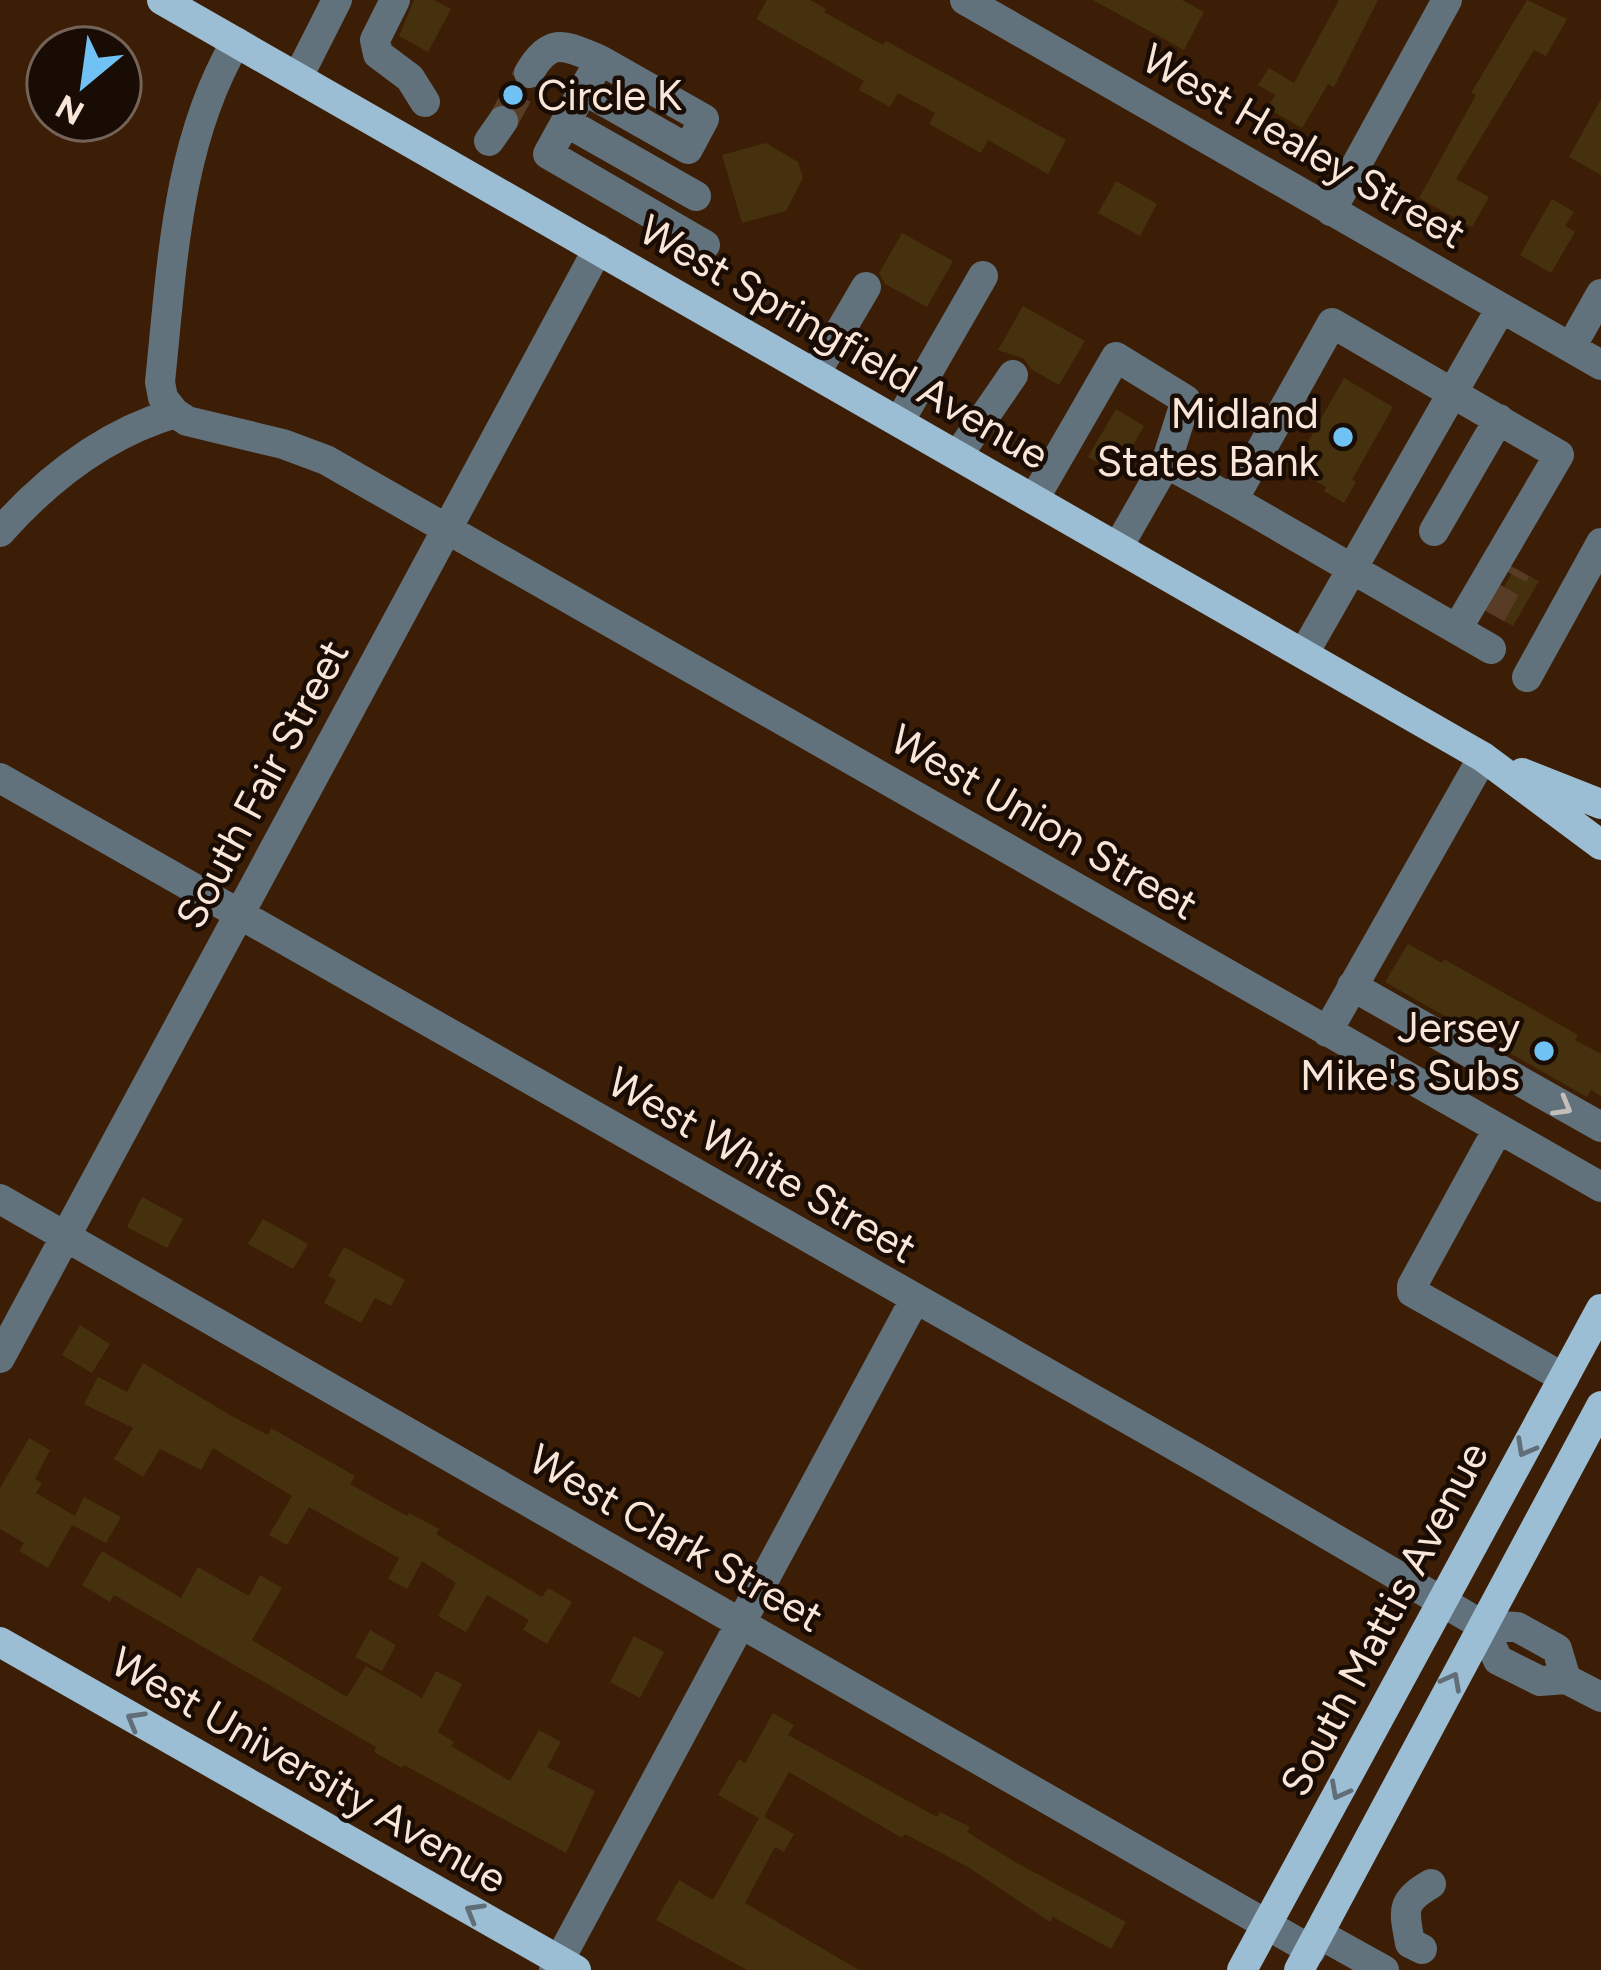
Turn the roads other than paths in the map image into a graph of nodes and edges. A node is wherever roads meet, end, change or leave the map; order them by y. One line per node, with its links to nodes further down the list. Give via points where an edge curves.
1 (162, 0): 6 (main road, West Springfield Avenue)
2 (337, 0): 9 (street)
3 (395, 0): 11 (street, via 375,40 378,54 410,78)
4 (964, 0): 14 (street, West Healey Street)
5 (1447, 0): 14 (street)
6 (236, 42): 9 (main road, West Springfield Avenue); 26 (street, via 208,99 177,229 160,382)
7 (601, 60): 8 (street, via 551,46); 10 (street); 10 (street, via 704,119 688,149)
8 (530, 73)
9 (298, 77): 16 (main road, West Springfield Avenue)
10 (584, 90): 12 (street)
11 (425, 102)
12 (566, 122): 13 (street); 15 (street, via 548,154)
13 (696, 196)
14 (1331, 211): 20 (street, West Healey Street)
15 (706, 245)
16 (598, 250): 23 (main road, West Springfield Avenue); 34 (street, South Fair Street)
17 (983, 276): 28 (street)
18 (866, 286): 23 (street)
19 (1601, 294): 21 (street)
20 (1502, 308): 21 (street, West Healey Street); 25 (street)
21 (1571, 347): 22 (street, West Healey Street)
22 (1601, 365)
23 (815, 374): 28 (main road, West Springfield Avenue)
24 (1013, 375): 29 (street)
25 (1454, 391): 27 (street); 33 (street, via 1332,323); 39 (street)
26 (175, 413): 34 (street, West Union Street, via 326,460); 36 (street, via 88,452)
27 (1499, 419): 31 (street, via 1559,455); 35 (street)
28 (899, 422): 29 (main road, West Springfield Avenue)
29 (958, 455): 32 (main road, West Springfield Avenue)
30 (1166, 464): 32 (street, via 1186,400 1116,358); 33 (street); 38 (street)
31 (1551, 470): 39 (street, via 1478,633); 40 (street, via 1553,502)
32 (1034, 499): 38 (main road, West Springfield Avenue)
33 (1233, 500): 39 (street)
34 (448, 527): 47 (street, South Fair Street); 49 (street, West Union Street)
35 (1433, 531)
36 (0, 532)
37 (1601, 543): 42 (street)
38 (1118, 547): 41 (main road, West Springfield Avenue)
39 (1352, 569): 41 (street)
40 (1516, 569)
41 (1304, 653): 43 (main road, West Springfield Avenue)
42 (1527, 676)
43 (1483, 758): 45 (main road, West Springfield Avenue); 46 (main road, West Springfield Avenue); 48 (street)
44 (0, 778): 47 (street, West White Street)
45 (1601, 804)
46 (1601, 844)
47 (240, 914): 54 (street, South Fair Street); 55 (street, West White Street)
48 (1352, 986): 49 (street); 50 (street, one-way to 50)
49 (1327, 1032): 51 (street, West Union Street)
50 (1601, 1127)
51 (1498, 1129): 52 (street, West Union Street); 58 (street, via 1412,1292)
52 (1601, 1187)
53 (0, 1199): 54 (street, West Clark Street)
54 (66, 1237): 57 (street, South Fair Street); 61 (street, West Clark Street)
55 (914, 1300): 60 (street, West White Street); 61 (street)
56 (1601, 1309): 58 (main road, South Mattis Avenue)
57 (0, 1358)
58 (1564, 1378): 60 (main road, South Mattis Avenue, one-way to 60)
59 (1601, 1406): 62 (main road)
60 (1439, 1601): 62 (street, West White Street); 66 (main road, South Mattis Avenue, one-way to 66)
61 (741, 1624): 66 (street, West Clark Street); 69 (street)
62 (1481, 1625): 64 (street, West White Street, via 1516,1627 1557,1649 1565,1679); 68 (main road, one-way to 62)
63 (0, 1642): 69 (main road, West University Avenue, one-way to 63)
64 (1601, 1697)
65 (1431, 1884): 67 (street, via 1406,1905 1410,1942)
66 (1268, 1925): 68 (street, West Clark Street); 70 (main road, South Mattis Avenue)
67 (1422, 1949)
68 (1310, 1951): 71 (street, West Clark Street)
69 (563, 1967)
70 (1242, 1970)
71 (1384, 1970)

